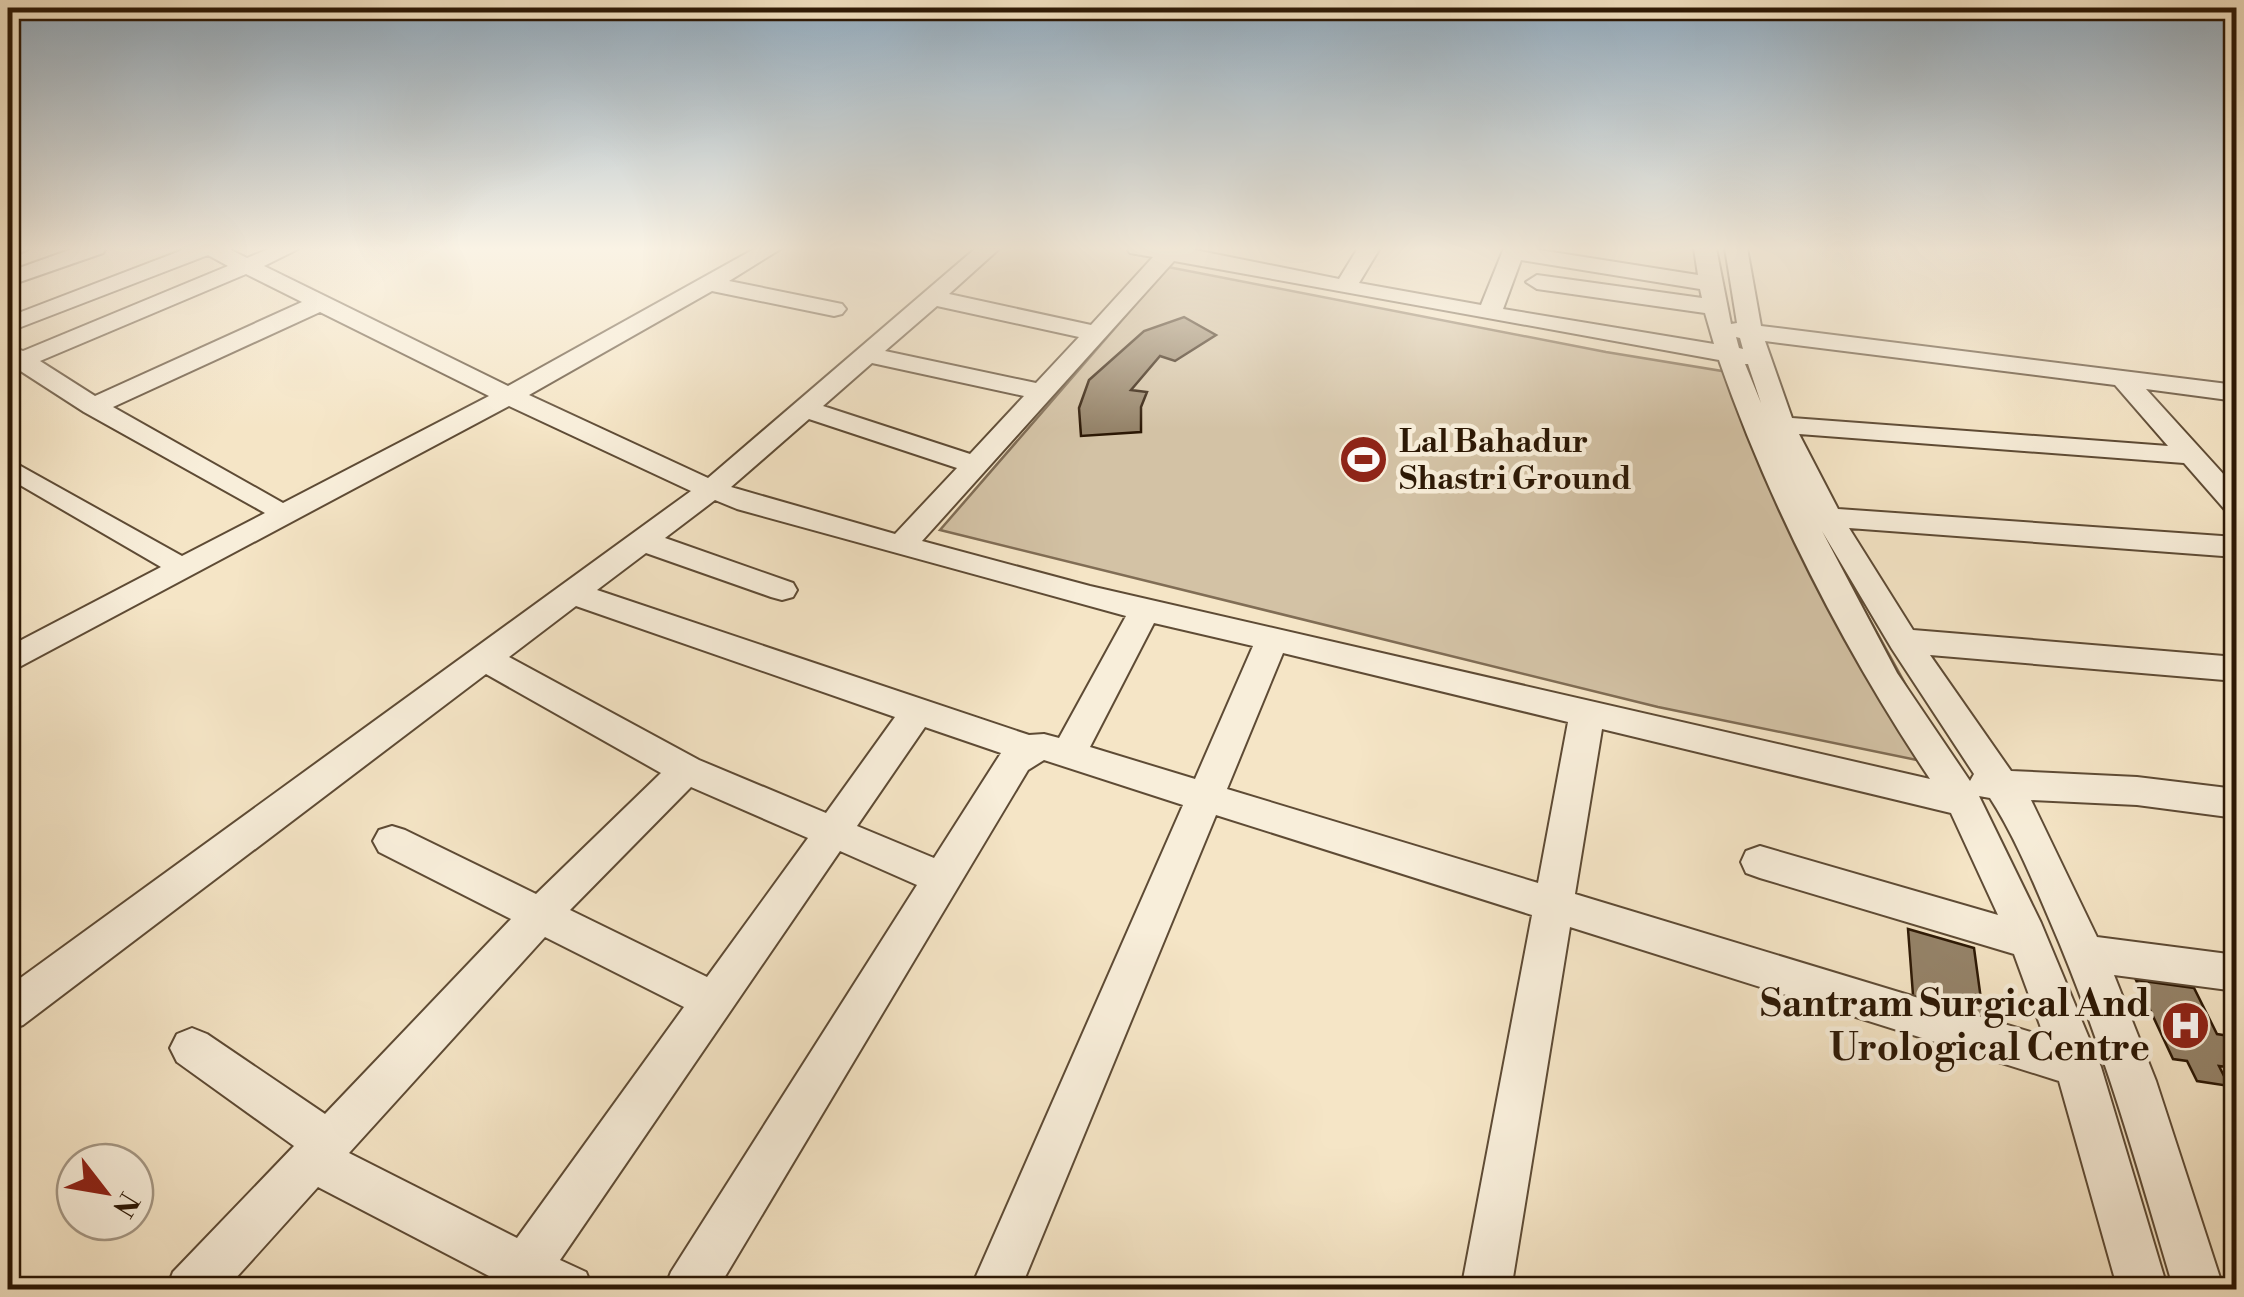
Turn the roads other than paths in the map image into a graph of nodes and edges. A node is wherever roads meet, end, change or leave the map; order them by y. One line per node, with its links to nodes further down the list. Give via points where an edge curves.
1 (51, 309): 18 (street)
2 (140, 309): 23 (street)
3 (308, 309): 28 (street)
4 (335, 309): 25 (street)
5 (639, 309): 25 (street)
6 (658, 309): 25 (street)
7 (922, 309): 22 (street)
8 (984, 309): 20 (street)
9 (1118, 309): 20 (street)
10 (1460, 309): 17 (street)
11 (1491, 309): 17 (street)
12 (1606, 309): 21 (street)
13 (1665, 309): 19 (street)
14 (1677, 309): 19 (street)
15 (1723, 309): 19 (street)
16 (1731, 309): 19 (street)
17 (1489, 314): 21 (street)
18 (8, 325)
19 (1729, 327): 21 (street); 24 (street); 30 (street); 57 (street, via 1831,580 1897,702)
20 (1096, 332): 26 (street)
21 (1604, 333)
22 (870, 354): 26 (street); 29 (street)
23 (13, 360): 28 (street)
24 (2124, 379): 27 (street); 31 (street)
25 (500, 392): 34 (street); 35 (street); 49 (street)
26 (1042, 392): 32 (street)
27 (2236, 392)
28 (93, 406): 35 (street)
29 (806, 409): 32 (street); 34 (street)
30 (1781, 425): 31 (street); 37 (street)
31 (2196, 456): 36 (street)
32 (976, 464): 39 (street)
33 (8, 467): 41 (street)
34 (712, 489): 38 (street); 39 (street)
35 (270, 505): 41 (street)
36 (2236, 505)
37 (1828, 516): 40 (street); 47 (street)
38 (642, 541): 42 (street); 43 (street)
39 (902, 545): 44 (street)
40 (2236, 547)
41 (169, 559): 45 (street)
42 (782, 590)
43 (572, 593): 48 (street); 51 (street)
44 (1145, 610): 46 (street); 54 (street)
45 (8, 638)
46 (1272, 640): 52 (street); 58 (street)
47 (1903, 641): 50 (street); 56 (street)
48 (484, 658): 55 (street); 70 (street)
49 (8, 661)
50 (2236, 669)
51 (918, 712): 53 (street); 60 (street)
52 (1586, 714): 57 (street); 64 (street)
53 (1028, 749): 54 (street); 63 (street)
54 (1068, 755): 58 (street)
55 (686, 770): 60 (street); 65 (street)
56 (2004, 785): 57 (street); 59 (street); 67 (street)
57 (1956, 791): 66 (street)
58 (1204, 798): 64 (street); 78 (street)
59 (2236, 803)
60 (834, 830): 63 (street); 69 (street)
61 (392, 841): 65 (street)
62 (1760, 862): 66 (street)
63 (942, 878): 77 (street)
64 (1554, 906): 72 (street); 79 (street)
65 (540, 914): 69 (street); 73 (street)
66 (2028, 942): 72 (street)
67 (2084, 953): 68 (street); 81 (street, via 2134,1081)
68 (2236, 973)
69 (714, 1001): 74 (street)
70 (8, 1012)
71 (192, 1048): 73 (street)
72 (2078, 1067): 80 (street)
73 (322, 1152): 74 (street); 75 (street)
74 (525, 1268): 76 (street)
75 (191, 1290)
76 (568, 1290)
77 (689, 1290)
78 (996, 1290)
79 (1486, 1290)
80 (2144, 1290)
81 (2198, 1290)

